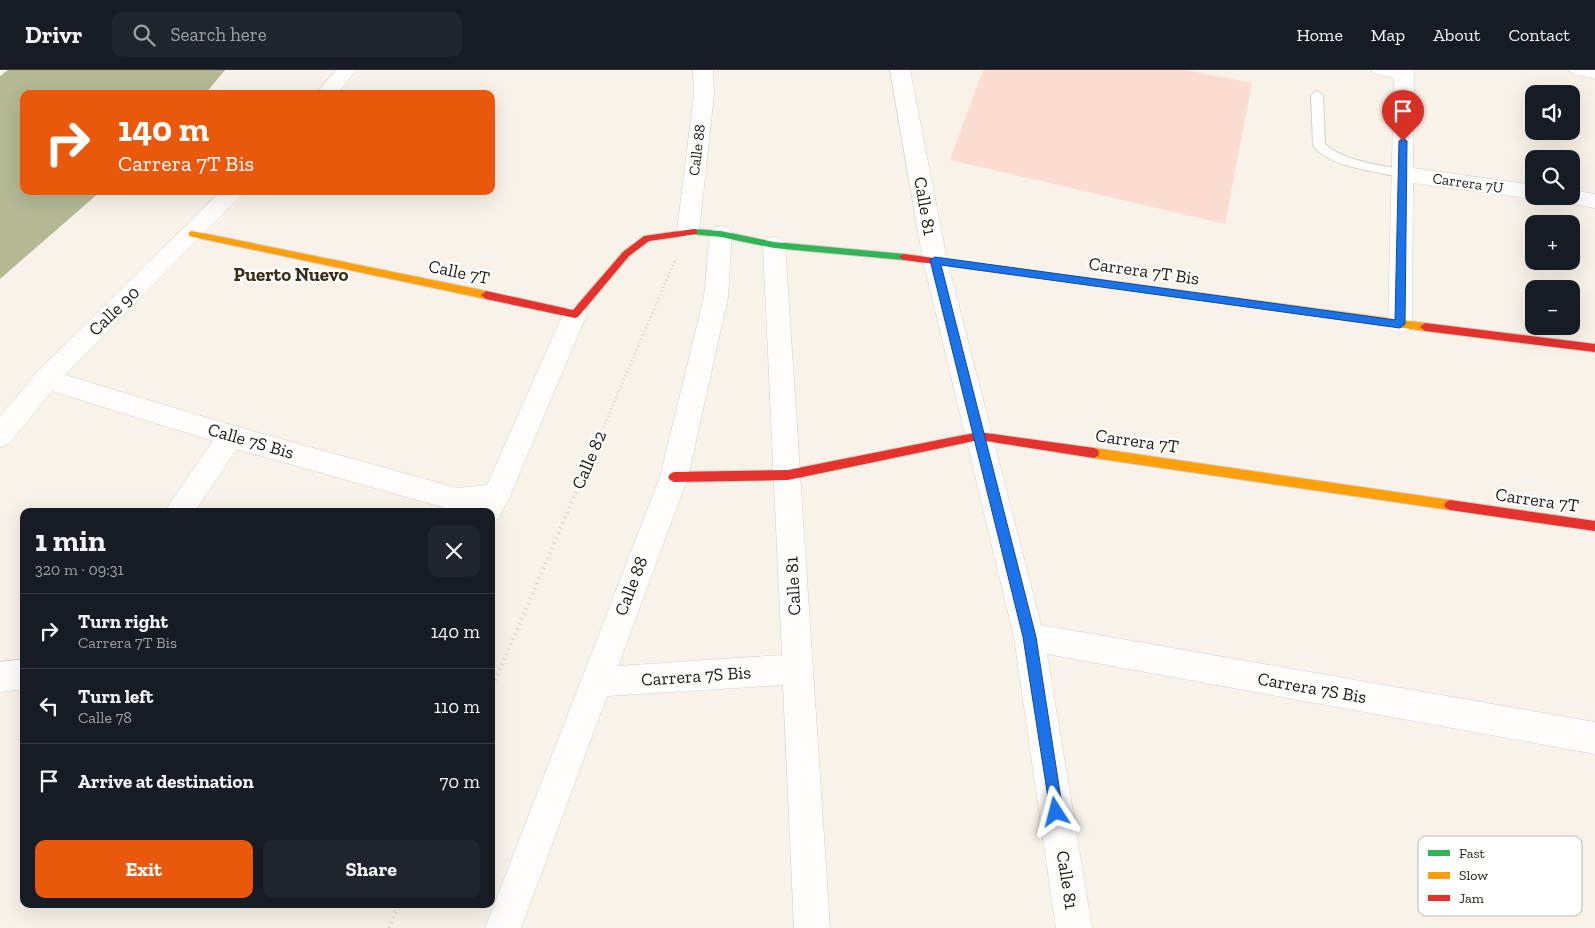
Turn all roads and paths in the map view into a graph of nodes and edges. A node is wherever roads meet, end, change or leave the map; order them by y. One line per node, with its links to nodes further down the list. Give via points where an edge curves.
1 (346, 70): 8 (street)
2 (703, 70): 15 (street, Calle 88, via 704,94)
3 (900, 70): 19 (street, Calle 81)
4 (1381, 70): 6 (street)
5 (1579, 70): 7 (street)
6 (1404, 72): 10 (street)
7 (1595, 73)
8 (329, 90)
9 (1317, 95): 10 (lane, via 1319,145 1323,150)
10 (1403, 174): 11 (street, Carrera 7U); 21 (street)
11 (1525, 191)
12 (230, 195): 16 (street, Calle 90)
13 (1580, 199): 14 (street)
14 (1595, 201)
15 (688, 231): 17 (street, Carrera 7T Bis); 20 (street, via 647,238 626,254); 36 (path, Calle 82)
16 (192, 234): 20 (street, Calle 7T); 23 (street, Calle 90)
17 (721, 234): 18 (street, Carrera 7T Bis); 28 (street, Calle 88, via 716,297)
18 (774, 245): 19 (street, Carrera 7T Bis); 27 (street, Calle 81)
19 (935, 260): 21 (street, Carrera 7T Bis); 26 (street, Calle 81)
20 (575, 314): 29 (street)
21 (1400, 324): 22 (street, Carrera 7T Bis)
22 (1595, 348)
23 (46, 379): 24 (street, Calle 90); 25 (street, Calle 7S Bis)
24 (0, 436)
25 (231, 436): 29 (street, Calle 7S Bis, via 458,500); 30 (street)
26 (979, 436): 27 (street, Carrera 7T); 31 (street, Carrera 7T); 32 (street, Calle 81)
27 (788, 475): 28 (street, Carrera 7T); 33 (street, Calle 81)
28 (674, 477): 37 (street, Calle 88)
29 (492, 504)
30 (182, 508)
31 (1595, 526)
32 (1029, 637): 38 (street, Carrera 7S Bis); 43 (street, Calle 81)
33 (798, 669): 37 (street, Carrera 7S Bis); 42 (street, Calle 81)
34 (20, 674): 35 (street)
35 (0, 677)
36 (495, 681)
37 (595, 682): 41 (street, Calle 88)
38 (1595, 738)
39 (397, 908): 40 (path)
40 (389, 928)
41 (503, 928)
42 (812, 928)
43 (1074, 928)

